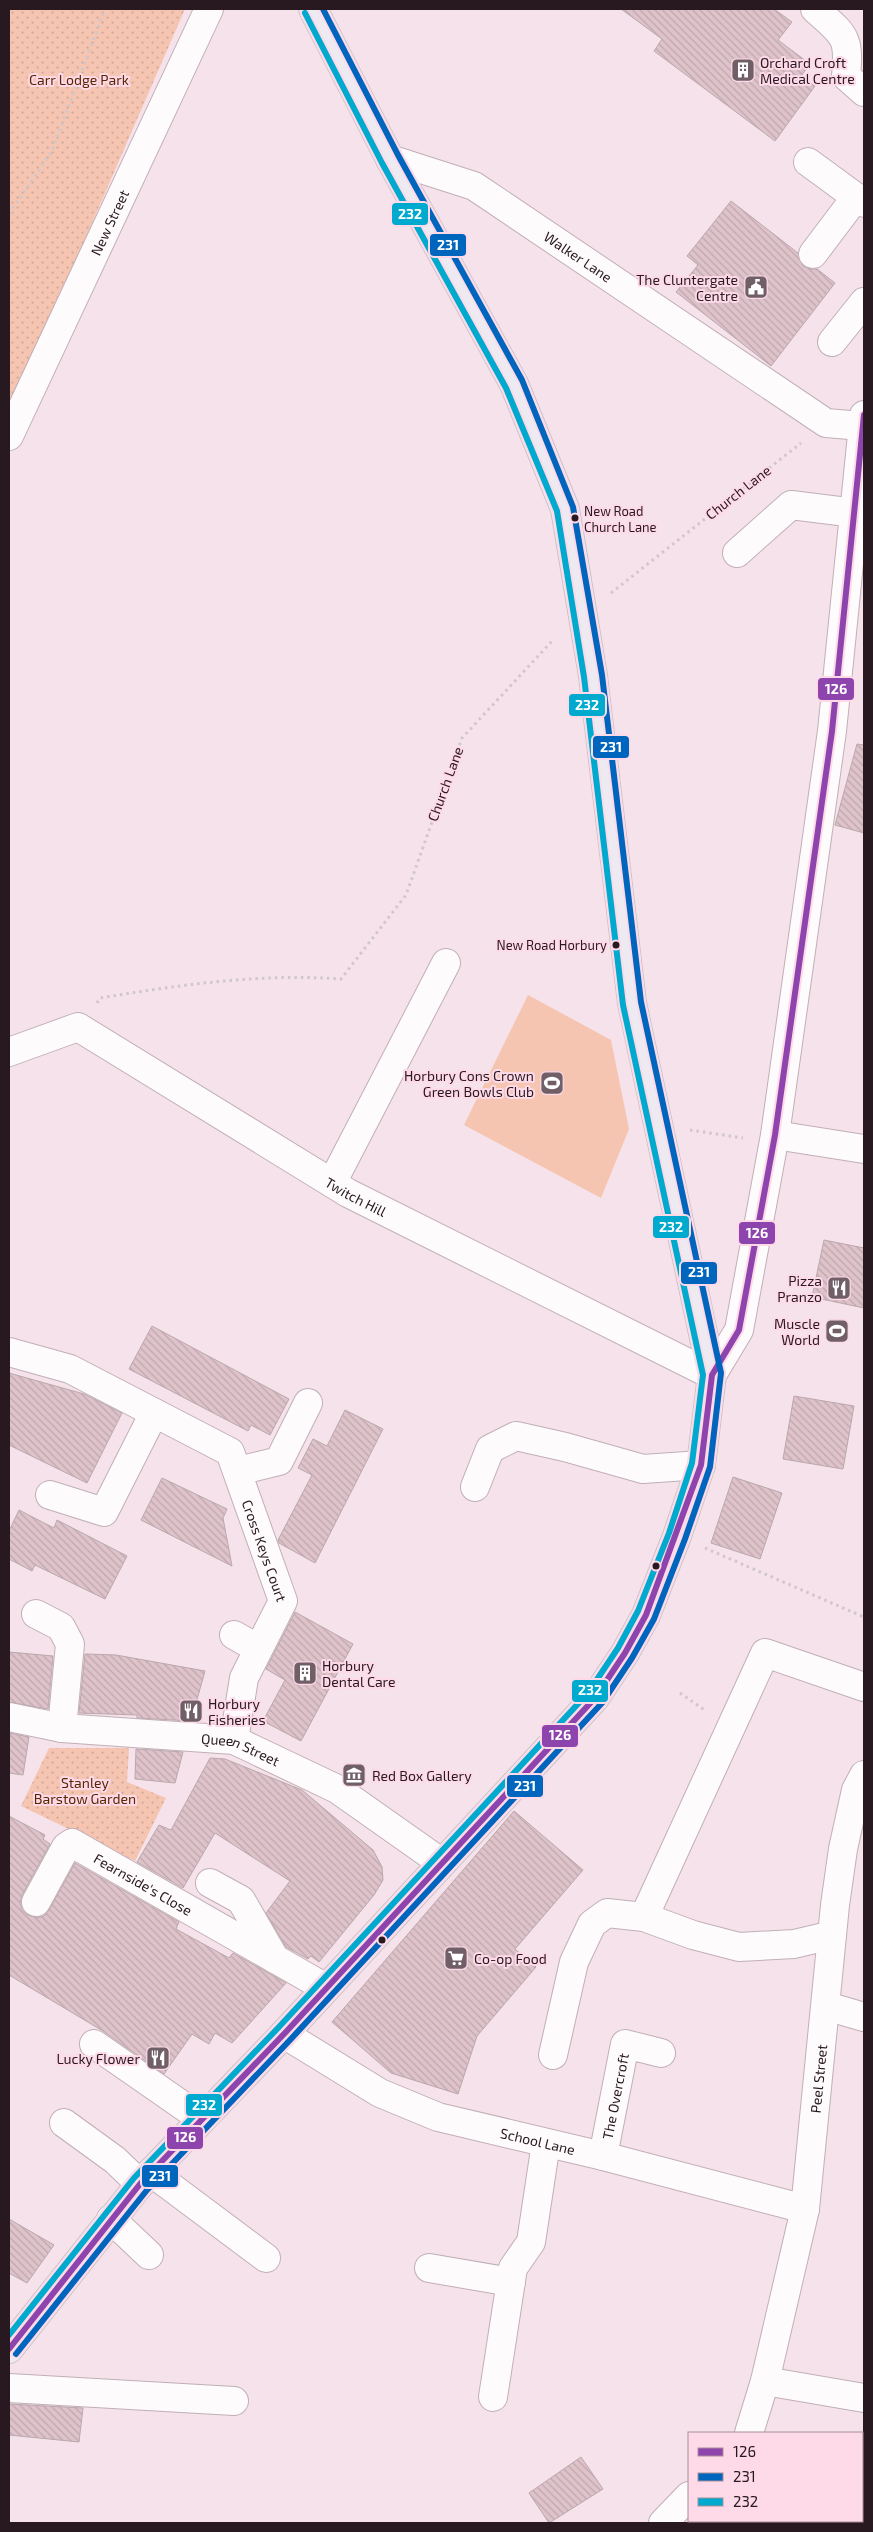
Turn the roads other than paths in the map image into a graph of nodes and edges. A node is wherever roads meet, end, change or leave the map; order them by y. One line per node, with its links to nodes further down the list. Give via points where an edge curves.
1 (209, 9): 12 (street, New Street)
2 (313, 9): 5 (main road)
3 (815, 9): 4 (street, via 843,34 848,52 846,76)
4 (864, 92)
5 (390, 159): 11 (street, Walker Lane, via 474,186 826,423); 22 (main road, via 514,384 565,509 593,676 632,1003)
6 (808, 162): 7 (street)
7 (860, 200): 8 (street)
8 (813, 254)
9 (864, 302): 10 (street)
10 (832, 342)
11 (863, 420): 13 (street)
12 (9, 436)
13 (862, 455): 14 (street)
14 (856, 514): 15 (street, via 791,505); 18 (street, via 832,731)
15 (737, 553)
16 (446, 963): 20 (street)
17 (9, 1052): 20 (street, Twitch Hill, via 78,1027)
18 (774, 1138): 19 (street); 22 (street, via 739,1330)
19 (864, 1149)
20 (332, 1183): 22 (street, Twitch Hill)
21 (9, 1352): 24 (street, Cross Keys Court, via 70,1369)
22 (712, 1375): 25 (main road)
23 (308, 1403): 26 (street, via 279,1462)
24 (154, 1413): 26 (street, Cross Keys Court, via 230,1452); 28 (street, via 104,1512)
25 (700, 1465): 27 (street, via 643,1469 516,1436 490,1449); 35 (main road, via 646,1615 625,1653 595,1698)
26 (238, 1471): 33 (street, Cross Keys Court, via 282,1601 246,1642)
27 (475, 1487)
28 (50, 1495)
29 (36, 1614): 32 (street, via 62,1627 70,1644)
30 (864, 1687): 38 (street, via 765,1653)
31 (9, 1717): 32 (street, Queen Street)
32 (62, 1728): 33 (street, Queen Street)
33 (234, 1740): 35 (street, Queen Street, via 337,1789)
34 (864, 1775): 39 (street, Peel Street, via 856,1790 843,1849)
35 (442, 1863): 41 (main road)
36 (210, 1883): 40 (street, via 241,1900)
37 (36, 1902): 40 (street, Fearnside's Close, via 66,1847 72,1843)
38 (644, 1916): 39 (street, via 693,1935 739,1947 794,1944); 47 (street, via 607,1913 592,1924 574,1962)
39 (832, 1935): 42 (street, Peel Street)
40 (276, 1960): 41 (street)
41 (326, 1988): 44 (main road)
42 (826, 2006): 43 (street); 53 (street, Peel Street)
43 (864, 2017)
44 (284, 2034): 48 (main road); 50 (street, School Lane, via 380,2094 438,2117)
45 (94, 2044): 48 (street)
46 (661, 2053): 51 (street, The Overcroft, via 625,2044)
47 (553, 2055)
48 (202, 2119): 52 (main road)
49 (64, 2124): 52 (street)
50 (546, 2143): 51 (street, School Lane); 58 (street, via 530,2242 513,2268)
51 (603, 2156): 53 (street, School Lane)
52 (146, 2178): 54 (main road); 56 (street)
53 (805, 2209): 60 (street, Peel Street)
54 (111, 2219): 55 (street); 59 (main road)
55 (149, 2256)
56 (266, 2258)
57 (429, 2268): 58 (street)
58 (511, 2282): 62 (street)
59 (9, 2349)
60 (765, 2381): 63 (street); 65 (street, Peel Street)
61 (9, 2388): 64 (street)
62 (493, 2397)
63 (864, 2398)
64 (234, 2401)
65 (749, 2432)
66 (688, 2497): 67 (street)
67 (663, 2523)

